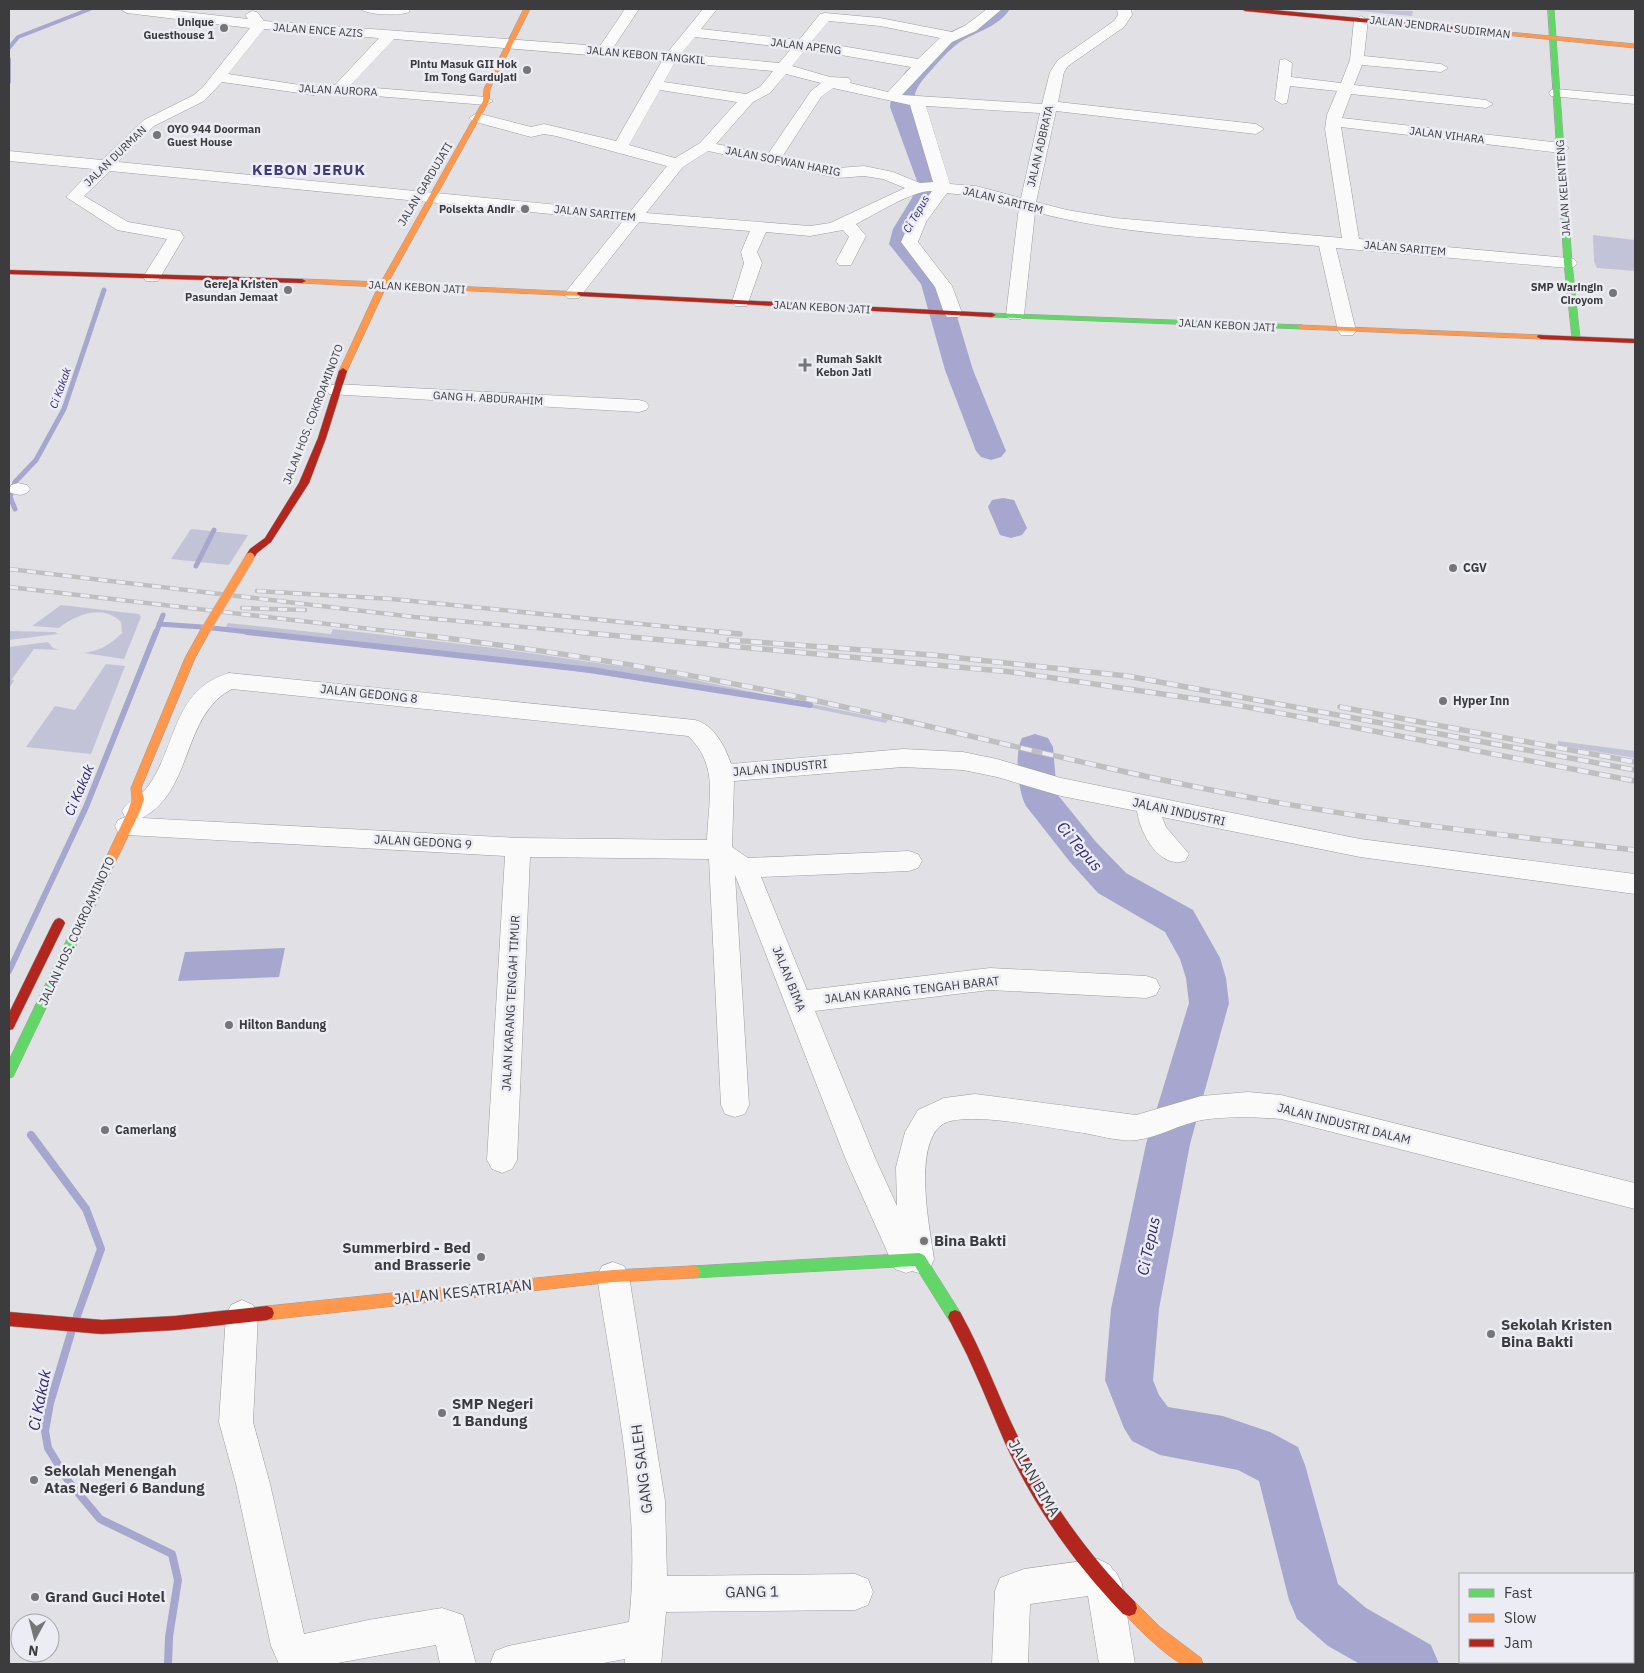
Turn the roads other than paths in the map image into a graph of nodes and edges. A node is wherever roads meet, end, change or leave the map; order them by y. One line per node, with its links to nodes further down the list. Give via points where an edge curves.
1 (127, 9): 13 (street, JALAN ENCE AZIS)
2 (248, 9): 13 (street)
3 (367, 9): 11 (street)
4 (528, 9): 18 (main road, JALAN GARDUJATI)
5 (632, 9): 21 (street)
6 (710, 9): 14 (street)
7 (995, 9): 16 (street, via 971,28)
8 (1124, 9): 41 (street, JALAN ADBRATA, via 1119,24 1063,62 1057,72)
9 (1245, 9): 12 (main road, JALAN JENDRAL SUDIRMAN)
10 (1551, 9): 17 (main road, JALAN KELENTENG)
11 (403, 11)
12 (1361, 20): 17 (main road, JALAN JENDRAL SUDIRMAN); 23 (street)
13 (260, 25): 15 (street, JALAN ENCE AZIS); 28 (street, JALAN DURMAN)
14 (691, 32): 19 (street, JALAN APENG); 22 (street)
15 (390, 35): 18 (street, JALAN ENCE AZIS); 32 (street)
16 (953, 36): 19 (street, via 880,22 826,17); 25 (street)
17 (1552, 38): 20 (main road, JALAN JENDRAL SUDIRMAN); 34 (main road, JALAN KELENTENG)
18 (510, 44): 21 (street, JALAN KEBON TANGKIL); 35 (main road, JALAN GARDUJATI)
19 (801, 45): 25 (street, JALAN APENG); 26 (street)
20 (1635, 46)
21 (604, 51): 22 (street, JALAN KEBON TANGKIL)
22 (671, 57): 26 (street, JALAN KEBON TANGKIL); 31 (street)
23 (1357, 60): 27 (street); 33 (street)
24 (1285, 63): 29 (street)
25 (920, 64): 36 (street)
26 (782, 68): 30 (street, JALAN KEBON TANGKIL); 37 (street, via 765,90)
27 (1440, 68)
28 (220, 77): 32 (street, JALAN AURORA, via 313,91); 51 (street, JALAN DURMAN, via 199,98 149,123)
29 (1285, 81): 33 (street); 38 (street)
30 (829, 83): 36 (street, JALAN KEBON TANGKIL); 50 (street, via 816,94)
31 (655, 86): 37 (street); 46 (street)
32 (338, 89): 35 (street, JALAN AURORA)
33 (1347, 89): 40 (street); 43 (street)
34 (1556, 93): 39 (street); 47 (main road, JALAN KELENTENG)
35 (482, 97): 42 (main road, JALAN GARDUJATI); 49 (main road, JALAN GARDUJATI)
36 (905, 97): 41 (street, JALAN KEBON TANGKIL); 54 (street, via 920,108)
37 (748, 99): 45 (street)
38 (1282, 100)
39 (1635, 100)
40 (1486, 104)
41 (1048, 107): 44 (street, JALAN KEBON TANGKIL); 56 (street, JALAN ADBRATA)
42 (477, 118): 46 (street, via 531,132 556,131); 55 (main road, JALAN GARDUJATI)
43 (1334, 122): 47 (street, JALAN VIHARA); 61 (street, via 1336,160)
44 (1256, 129)
45 (706, 146): 50 (street, JALAN SOFWAN HARIG); 52 (street)
46 (620, 147): 52 (street)
47 (1561, 148): 63 (main road, JALAN KELENTENG)
48 (9, 156): 51 (street, JALAN SARITEM)
49 (440, 158)
50 (773, 159): 54 (street, JALAN SOFWAN HARIG, via 838,173 864,171 887,175)
51 (107, 164): 55 (street, JALAN SARITEM); 65 (street, JALAN DURMAN, via 74,197 122,226 174,235 176,238)
52 (677, 164): 57 (street)
53 (426, 181): 55 (main road, JALAN GARDUJATI)
54 (931, 187): 56 (street, JALAN SARITEM, via 976,191); 58 (street, JALAN SARITEM); 71 (street, via 909,242 943,286)
55 (420, 199): 57 (street, JALAN SARITEM); 66 (main road, JALAN GARDUJATI)
56 (1026, 206): 60 (street, JALAN SARITEM, via 1115,223); 72 (street, JALAN ADBRATA)
57 (636, 217): 59 (street, JALAN SARITEM); 68 (street)
58 (846, 223): 59 (street, JALAN SARITEM, via 826,230); 62 (street, via 858,236)
59 (760, 227): 70 (street, via 749,252 753,263)
60 (1326, 241): 61 (street, JALAN SARITEM); 73 (street)
61 (1351, 243): 63 (street, JALAN SARITEM)
62 (845, 261)
63 (1568, 264): 74 (main road, JALAN KELENTENG)
64 (9, 272): 65 (main road)
65 (152, 277): 66 (main road, JALAN KEBON JATI, via 324,284 354,291)
66 (383, 284): 67 (main road, JALAN KEBON JATI); 69 (main road, JALAN HOS. COKROAMINOTO)
67 (421, 286): 68 (main road, JALAN KEBON JATI); 69 (main road, via 397,291)
68 (573, 294): 70 (main road, JALAN KEBON JATI)
69 (374, 301): 76 (main road, JALAN HOS. COKROAMINOTO)
70 (741, 302): 71 (main road, JALAN KEBON JATI)
71 (950, 313): 72 (main road, JALAN KEBON JATI)
72 (1014, 315): 73 (main road, JALAN KEBON JATI)
73 (1347, 330): 74 (main road, JALAN KEBON JATI)
74 (1576, 338): 75 (main road, JALAN KEBON JATI)
75 (1635, 341)
76 (336, 390): 77 (street, GANG H. ABDURAHIM); 79 (main road, JALAN HOS. COKROAMINOTO, via 321,424 304,483 268,540)
77 (639, 406)
78 (259, 530): 79 (main road, JALAN HOS. COKROAMINOTO, via 252,543)
79 (252, 554): 81 (main road, JALAN HOS. COKROAMINOTO, bridge, via 190,658)
80 (723, 773): 81 (street, JALAN GEDONG 8, via 713,745 695,728 228,681 216,685 200,700 162,784 148,802); 82 (street, JALAN INDUSTRI, via 903,758 966,762 1061,787); 84 (street)
81 (131, 805): 83 (street, JALAN GEDONG 9); 93 (main road, JALAN HOS. COKROAMINOTO)
82 (1149, 805): 85 (street, via 1152,826); 88 (street, JALAN INDUSTRI, via 1360,848)
83 (518, 847): 84 (street, JALAN GEDONG 9); 95 (street, JALAN KARANG TENGAH TIMUR)
84 (720, 852): 87 (street); 94 (street)
85 (1176, 854)
86 (909, 861): 87 (street)
87 (745, 868): 91 (street, JALAN BIMA)
88 (1635, 884)
89 (64, 913): 92 (main road, JALAN HOS. COKROAMINOTO)
90 (1146, 987): 91 (street, JALAN KARANG TENGAH BARAT, via 990,979)
91 (798, 1002): 97 (street, JALAN BIMA, via 869,1179)
92 (9, 1025)
93 (9, 1074)
94 (735, 1105)
95 (502, 1160)
96 (1635, 1196): 97 (street, JALAN INDUSTRI DALAM, via 1281,1106 1248,1104 1201,1108 1136,1128 976,1106 936,1114 927,1120 917,1136 912,1156)
97 (912, 1259): 98 (main road, JALAN KESATRIAAN); 101 (main road, JALAN BIMA, via 939,1288 960,1325 1013,1443 1047,1504)
98 (612, 1276): 99 (main road, JALAN KESATRIAAN); 103 (street, GANG SALEH, via 648,1501)
99 (242, 1315): 100 (main road, JALAN KESATRIAAN, via 102,1327); 105 (street, via 236,1422 289,1646 294,1655)
100 (9, 1319)
101 (1101, 1580): 108 (street, via 1024,1587 1014,1591); 109 (street); 110 (main road, JALAN BIMA, via 1154,1633)
102 (854, 1592): 103 (street, GANG 1)
103 (650, 1594): 104 (street, GANG SALEH)
104 (644, 1650): 107 (street)
105 (305, 1659): 106 (street, via 368,1638 442,1626 450,1628)
106 (458, 1664)
107 (508, 1664)
108 (1010, 1664)
109 (1117, 1664)
110 (1195, 1664)

